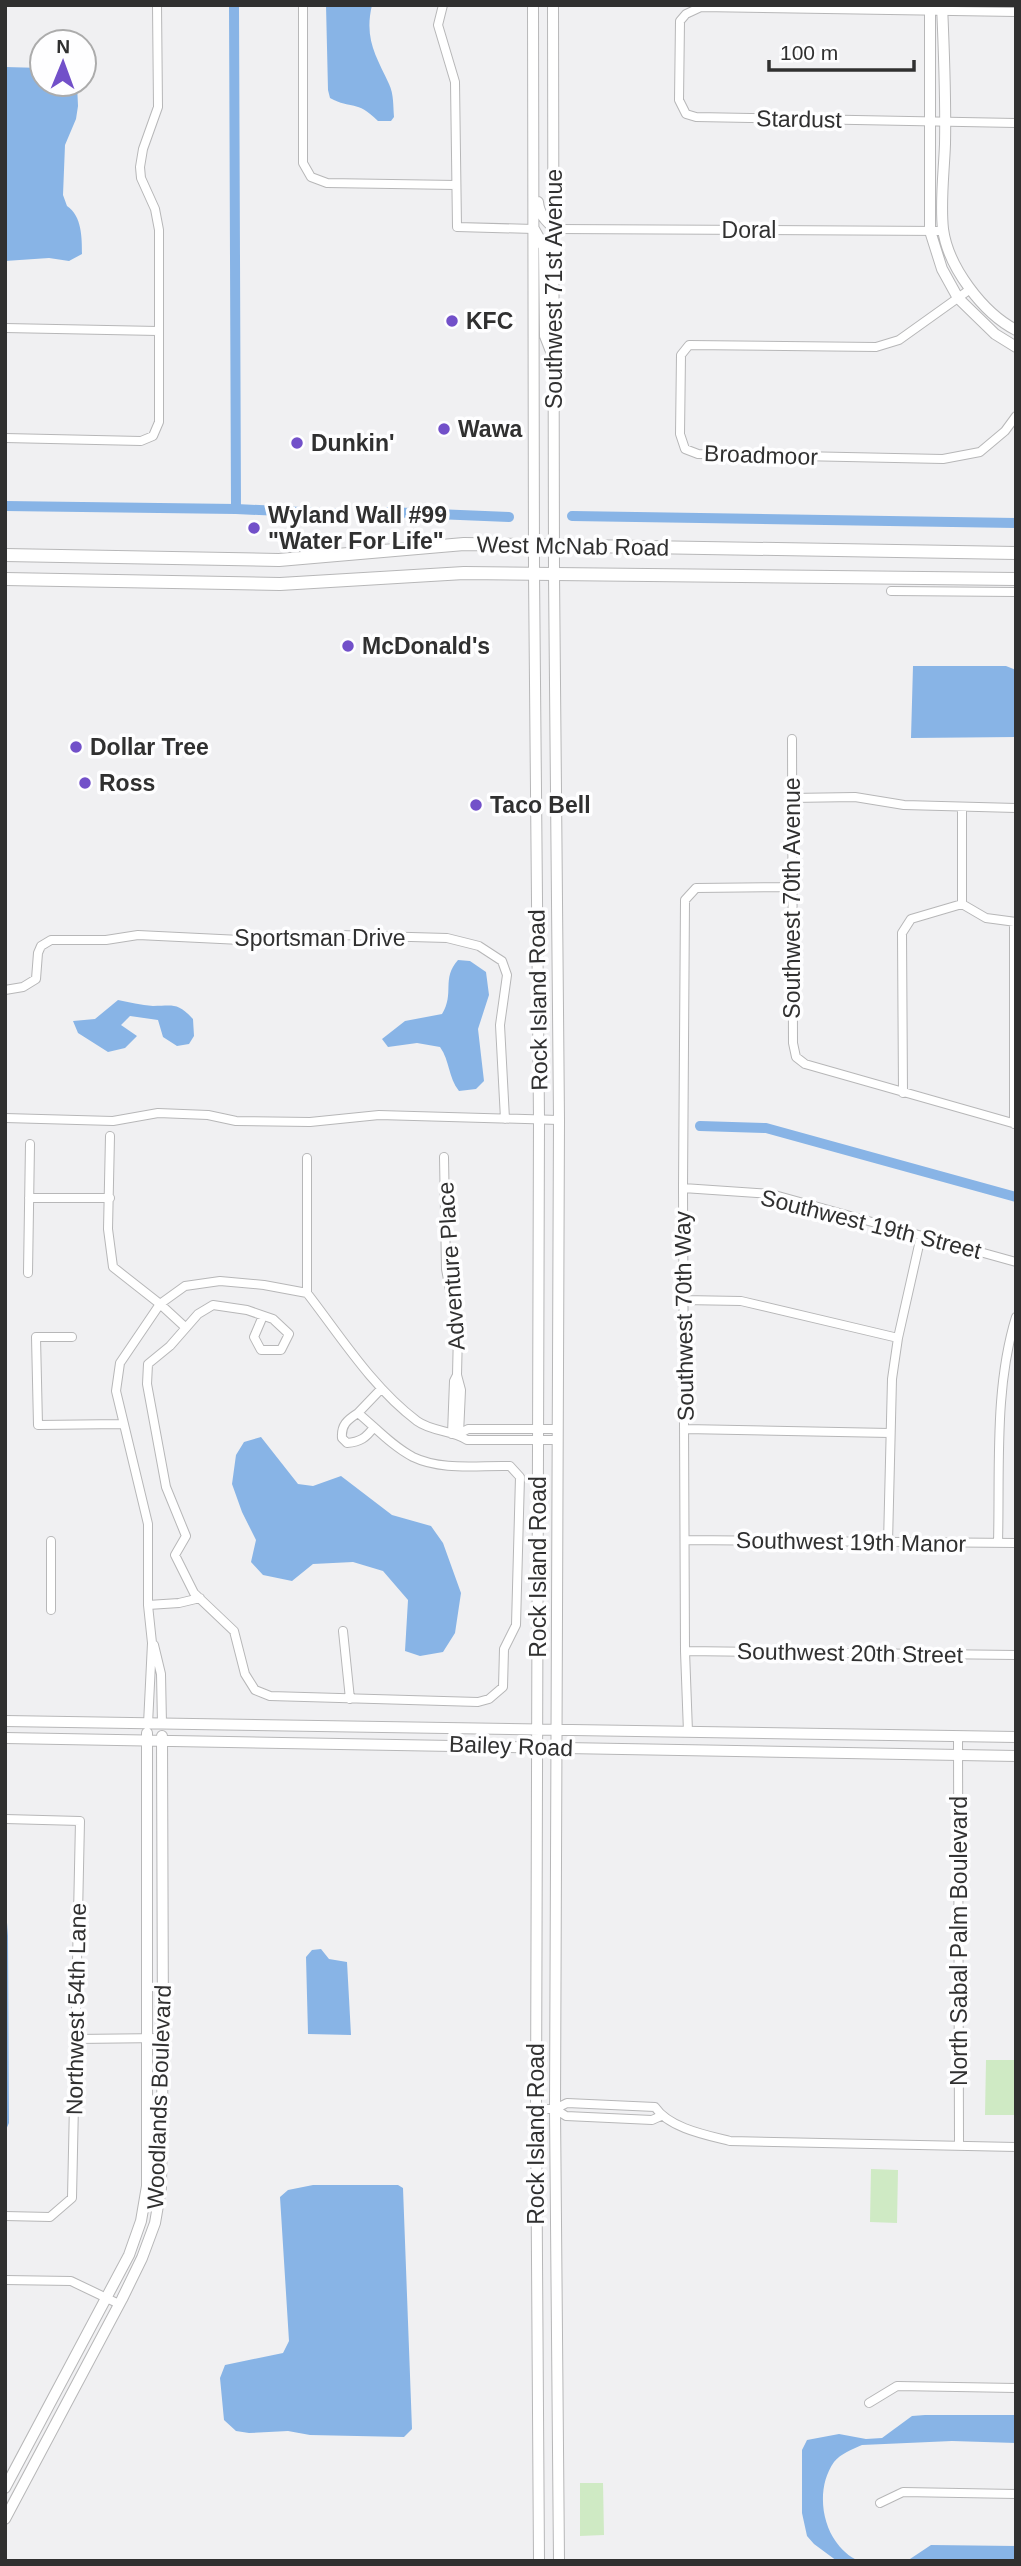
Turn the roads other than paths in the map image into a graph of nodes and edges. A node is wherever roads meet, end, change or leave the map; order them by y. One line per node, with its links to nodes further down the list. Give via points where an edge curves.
1 (157, 5): 22 (street, via 158,107 140,167 159,230)
2 (303, 5): 13 (street, via 303,163 311,177 327,183)
3 (443, 5): 13 (street, via 438,24 455,82)
4 (533, 5): 9 (main road, Southwest 71st Avenue)
5 (553, 5): 15 (main road, Southwest 71st Avenue)
6 (930, 8): 7 (street); 10 (main road); 10 (street, Stardust, via 701,7 680,21 679,100 686,114 696,117)
7 (942, 8): 8 (street); 11 (main road)
8 (1016, 12)
9 (533, 46): 14 (main road, Southwest 71st Avenue); 15 (main road, via 538,62 538,208)
10 (930, 121): 11 (street, Stardust); 16 (main road)
11 (945, 121): 12 (street, Stardust); 17 (main road)
12 (1016, 123)
13 (456, 185): 14 (street, via 457,227)
14 (534, 229): 24 (main road, via 544,247 545,337); 27 (main road, Southwest 71st Avenue)
15 (555, 229): 16 (street, Doral); 24 (main road, Southwest 71st Avenue)
16 (930, 231): 17 (street, Doral); 19 (main road, via 942,269)
17 (943, 231): 18 (main road)
18 (969, 290): 19 (street, Broadmoor); 21 (main road, via 1003,324)
19 (958, 298): 23 (main road, via 995,334); 25 (street, Broadmoor, via 899,340 876,347 689,345 681,355 680,434 685,449 698,454 943,459 980,453)
20 (5, 328): 22 (street)
21 (1016, 330)
22 (158, 331): 26 (street, via 159,422 153,436 141,441)
23 (1016, 347)
24 (554, 360): 28 (main road, Southwest 71st Avenue)
25 (1016, 416)
26 (5, 438)
27 (535, 546): 28 (main road, West McNab Road); 30 (main road, West McNab Road, via 464,544 279,560); 31 (main road, Southwest 71st Avenue)
28 (554, 546): 29 (main road, West McNab Road); 32 (main road, Southwest 71st Avenue)
29 (1016, 553)
30 (5, 555)
31 (534, 573): 32 (main road, West McNab Road); 33 (main road, West McNab Road, via 280,583); 48 (main road, Rock Island Road)
32 (554, 573): 34 (main road, West McNab Road); 49 (main road, Rock Island Road)
33 (5, 579)
34 (1016, 579)
35 (891, 591): 36 (street)
36 (1016, 592)
37 (792, 739): 38 (street, Southwest 70th Avenue)
38 (791, 798): 39 (street, via 855,797); 41 (street, Southwest 70th Avenue)
39 (962, 808): 40 (street); 42 (street)
40 (1016, 808)
41 (791, 887): 45 (street, Southwest 70th Avenue, via 796,1057 805,1064); 55 (street, Southwest 70th Way, via 696,888 685,900)
42 (962, 904): 43 (street, via 986,918); 45 (street, via 911,919 902,933)
43 (1015, 922): 50 (street)
44 (5, 989): 47 (street, Sportsman Drive, via 23,987 36,979 37,954 51,940 138,935 280,942 339,935 447,939 479,946 502,961 507,975 500,1025)
45 (903, 1093): 50 (street)
46 (5, 1118): 47 (street, via 113,1121 158,1113 236,1121 310,1122 379,1115)
47 (505, 1119): 48 (street)
48 (539, 1119): 49 (street); 76 (main road, Rock Island Road)
49 (559, 1120): 77 (main road, Rock Island Road)
50 (1015, 1124)
51 (110, 1136): 57 (street)
52 (30, 1143): 56 (street)
53 (444, 1157): 75 (street, Adventure Place, via 446,1269 458,1332 461,1390)
54 (307, 1158): 61 (street)
55 (683, 1188): 58 (street, Southwest 19th Street, via 771,1194); 62 (street, Southwest 70th Way)
56 (29, 1198): 57 (street); 60 (street)
57 (110, 1198): 63 (street, via 113,1267)
58 (921, 1236): 59 (street, Southwest 19th Street); 68 (street)
59 (1016, 1262)
60 (28, 1273)
61 (307, 1293): 63 (street, via 220,1281 185,1286); 69 (street)
62 (683, 1300): 68 (street, via 741,1301); 73 (street, Southwest 70th Way)
63 (160, 1304): 66 (street); 71 (street, via 120,1363 116,1391)
64 (263, 1316): 64 (street, via 289,1334 281,1350 261,1350 254,1337); 66 (street, via 213,1305)
65 (1016, 1317): 81 (street, via 1002,1398)
66 (185, 1327): 83 (street, via 148,1364 147,1384 166,1487 186,1536 174,1555)
67 (72, 1337): 71 (street, via 36,1337 38,1425)
68 (898, 1338): 74 (street)
69 (381, 1389): 70 (street); 75 (street, via 419,1423)
70 (358, 1413): 72 (street); 72 (street, via 341,1428 346,1443 368,1437)
71 (122, 1424): 84 (street, via 148,1524)
72 (374, 1427): 90 (street, via 415,1458 442,1465 510,1466 520,1477 516,1625 504,1649 503,1687 489,1699)
73 (685, 1429): 74 (street); 78 (street, Southwest 70th Way)
74 (890, 1433): 80 (street)
75 (455, 1434): 76 (street, via 467,1440)
76 (538, 1434): 77 (street); 94 (main road, Rock Island Road)
77 (558, 1435): 95 (main road, Rock Island Road)
78 (686, 1540): 80 (street, Southwest 19th Manor); 88 (street, Southwest 70th Way)
79 (51, 1541): 85 (street)
80 (888, 1543): 81 (street, Southwest 19th Manor)
81 (998, 1543): 82 (street, Southwest 19th Manor)
82 (1016, 1543)
83 (200, 1598): 84 (street); 90 (street, via 234,1631 255,1690 270,1696)
84 (148, 1605): 87 (street)
85 (51, 1610)
86 (343, 1631): 90 (street)
87 (152, 1643): 92 (street); 93 (street, via 161,1674)
88 (685, 1651): 89 (street, Southwest 20th Street); 96 (street, Southwest 70th Way)
89 (1016, 1655)
90 (350, 1699)
91 (5, 1721): 92 (main road, Bailey Road)
92 (148, 1724): 93 (main road, Bailey Road); 100 (main road, Woodlands Boulevard)
93 (162, 1724): 94 (main road, Bailey Road); 101 (main road, Woodlands Boulevard)
94 (538, 1730): 95 (main road, Bailey Road); 102 (main road, Rock Island Road)
95 (555, 1730): 96 (main road, Bailey Road); 103 (main road, Rock Island Road)
96 (688, 1732): 97 (main road, Bailey Road)
97 (958, 1736): 98 (main road, Bailey Road); 104 (street, North Sabal Palm Boulevard)
98 (1016, 1737)
99 (5, 1738): 100 (main road, Bailey Road)
100 (147, 1740): 101 (main road, Bailey Road); 107 (main road, Woodlands Boulevard)
101 (162, 1740): 102 (main road, Bailey Road); 108 (main road, Woodlands Boulevard)
102 (538, 1747): 103 (main road, Bailey Road); 110 (main road, Rock Island Road)
103 (556, 1748): 104 (main road, Bailey Road); 111 (main road, Rock Island Road)
104 (958, 1755): 105 (main road, Bailey Road); 113 (street, North Sabal Palm Boulevard)
105 (1016, 1756)
106 (5, 1819): 109 (street, Northwest 54th Lane, via 80,1821)
107 (149, 2038): 108 (street); 109 (street); 117 (main road, Woodlands Boulevard, via 147,2186 129,2255)
108 (163, 2038): 118 (main road, Woodlands Boulevard, via 161,2188 151,2235)
109 (75, 2039): 115 (street, Northwest 54th Lane, via 72,2198 50,2217)
110 (536, 2109): 111 (street); 125 (main road, Rock Island Road)
111 (555, 2109): 112 (street, via 566,2116 652,2120); 112 (street, via 567,2103 655,2107); 126 (main road, Rock Island Road)
112 (661, 2116): 113 (street, via 730,2141)
113 (959, 2146): 114 (street)
114 (1016, 2147)
115 (5, 2217)
116 (5, 2280): 117 (street, via 71,2281)
117 (106, 2298): 118 (street); 121 (main road, Woodlands Boulevard)
118 (119, 2304): 124 (main road, Woodlands Boulevard)
119 (1016, 2388): 120 (street, via 897,2386)
120 (869, 2403)
121 (5, 2488)
122 (1016, 2494): 123 (street, via 903,2492)
123 (880, 2503)
124 (5, 2519)
125 (539, 2561)
126 (559, 2561)

